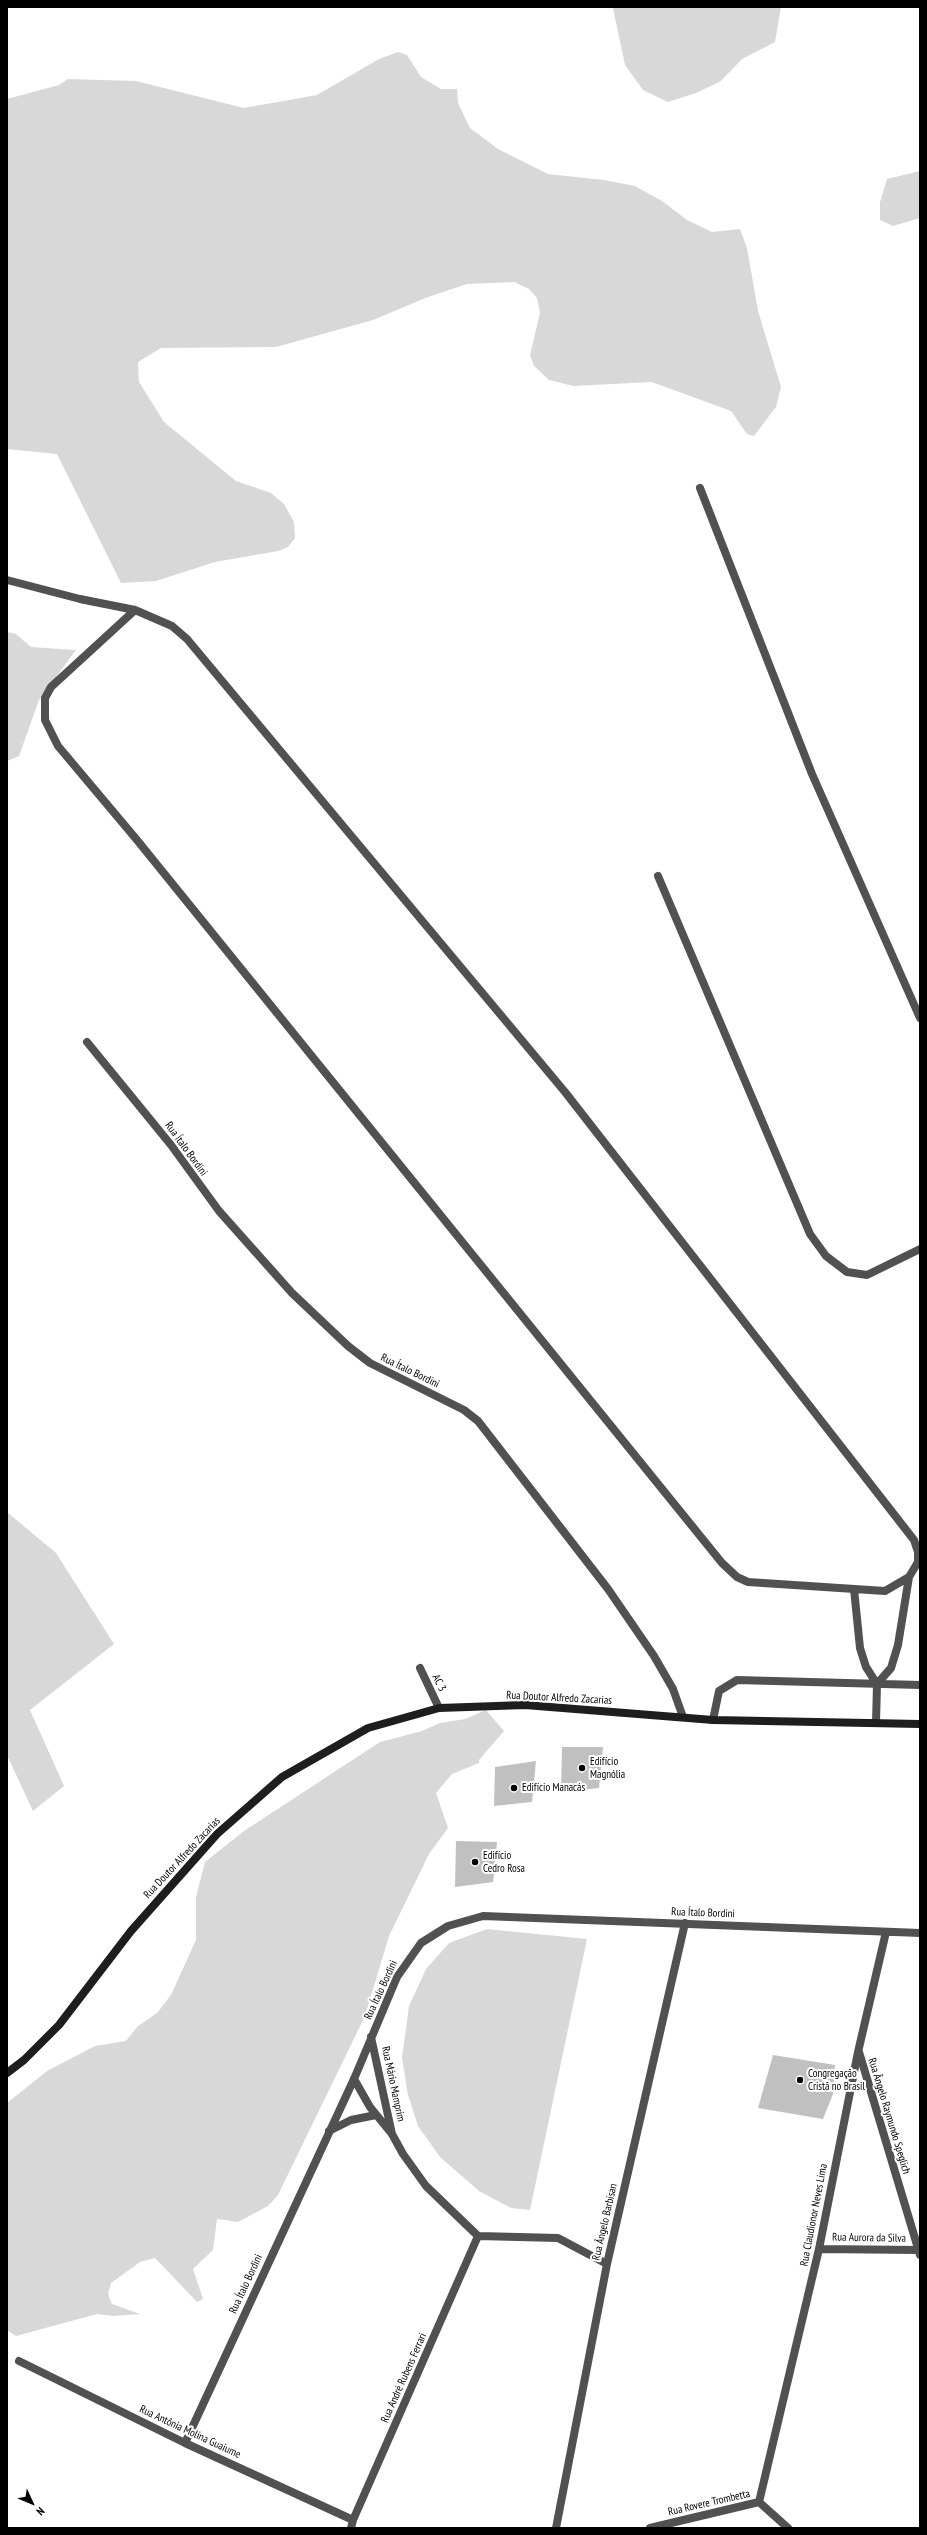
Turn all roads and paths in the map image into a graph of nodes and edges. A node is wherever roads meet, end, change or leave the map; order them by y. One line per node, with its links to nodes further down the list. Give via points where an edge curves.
1 (700, 488): 5 (street, via 812,774)
2 (7, 580): 3 (street, via 80,600)
3 (134, 610): 8 (street, via 172,626 187,639 565,1092 914,1540 918,1562); 9 (street, via 51,686 45,698 45,720 58,746 142,846 722,1563 737,1577 748,1582)
4 (658, 876): 7 (street, via 810,1234 826,1256 846,1272 867,1274)
5 (920, 1018)
6 (87, 1042): 14 (street, Rua Ítalo Bordini, via 171,1145 219,1210 292,1294 370,1363 464,1410 478,1421 612,1595 654,1656 673,1689)
7 (920, 1249)
8 (909, 1577): 9 (street, via 885,1591); 11 (street, via 898,1645 891,1668)
9 (854, 1590): 11 (street, via 860,1648 866,1668)
10 (420, 1668): 13 (street, AC 3)
11 (877, 1684): 12 (street); 15 (street, via 737,1680 719,1691); 16 (street)
12 (920, 1685)
13 (439, 1708): 14 (street, Rua Doutor Alfredo Zacarias, via 526,1705); 23 (street, Rua Doutor Alfredo Zacarias, via 368,1728 282,1777 217,1834 131,1931 59,2025)
14 (683, 1718): 15 (street, Rua Doutor Alfredo Zacarias)
15 (713, 1720): 16 (street, Rua Doutor Alfredo Zacarias)
16 (876, 1723): 17 (street, Rua Doutor Alfredo Zacarias)
17 (920, 1724)
18 (685, 1923): 19 (street, Rua Ítalo Bordini); 21 (street, Rua Ítalo Bordini, via 483,1916 448,1926 421,1944 407,1960 397,1976); 31 (street, Rua Ângelo Barbisan)
19 (886, 1932): 20 (street, Rua Ítalo Bordini); 22 (street, Rua Claudionor Neves Lima)
20 (920, 1933)
21 (371, 2037): 24 (street, Rua Ítalo Bordini); 27 (street, Rua Mário Mamprim, via 384,2086)
22 (858, 2052): 29 (street, Rua Claudionor Neves Lima); 30 (street, Rua Ângelo Raymundo Speglich)
23 (7, 2073)
24 (354, 2079): 25 (street, Rua Mário Mamprim); 26 (street, Rua Ítalo Bordini)
25 (376, 2115): 26 (street, Rua Mário Mamprim, via 351,2120); 27 (street, Rua Mário Mamprim)
26 (329, 2131): 33 (street, Rua Ítalo Bordini)
27 (392, 2134): 28 (street, Rua Mário Mamprim, via 426,2186)
28 (478, 2236): 31 (street, via 558,2238); 35 (street, Rua André Rubens Ferrari)
29 (819, 2249): 30 (street, Rua Aurora da Silva); 34 (street, Rua Claudionor Neves Lima)
30 (919, 2252)
31 (607, 2264): 36 (street, Rua Ângelo Barbisan)
32 (19, 2361): 33 (street, Rua Antônia Molina Guaiume)
33 (185, 2443): 35 (street, Rua Antônia Molina Guaiume)
34 (759, 2502): 37 (street, Rua Rovere Trombetta); 38 (street, Rua Rovere Trombetta)
35 (352, 2524)
36 (556, 2528)
37 (650, 2528)
38 (788, 2528)

